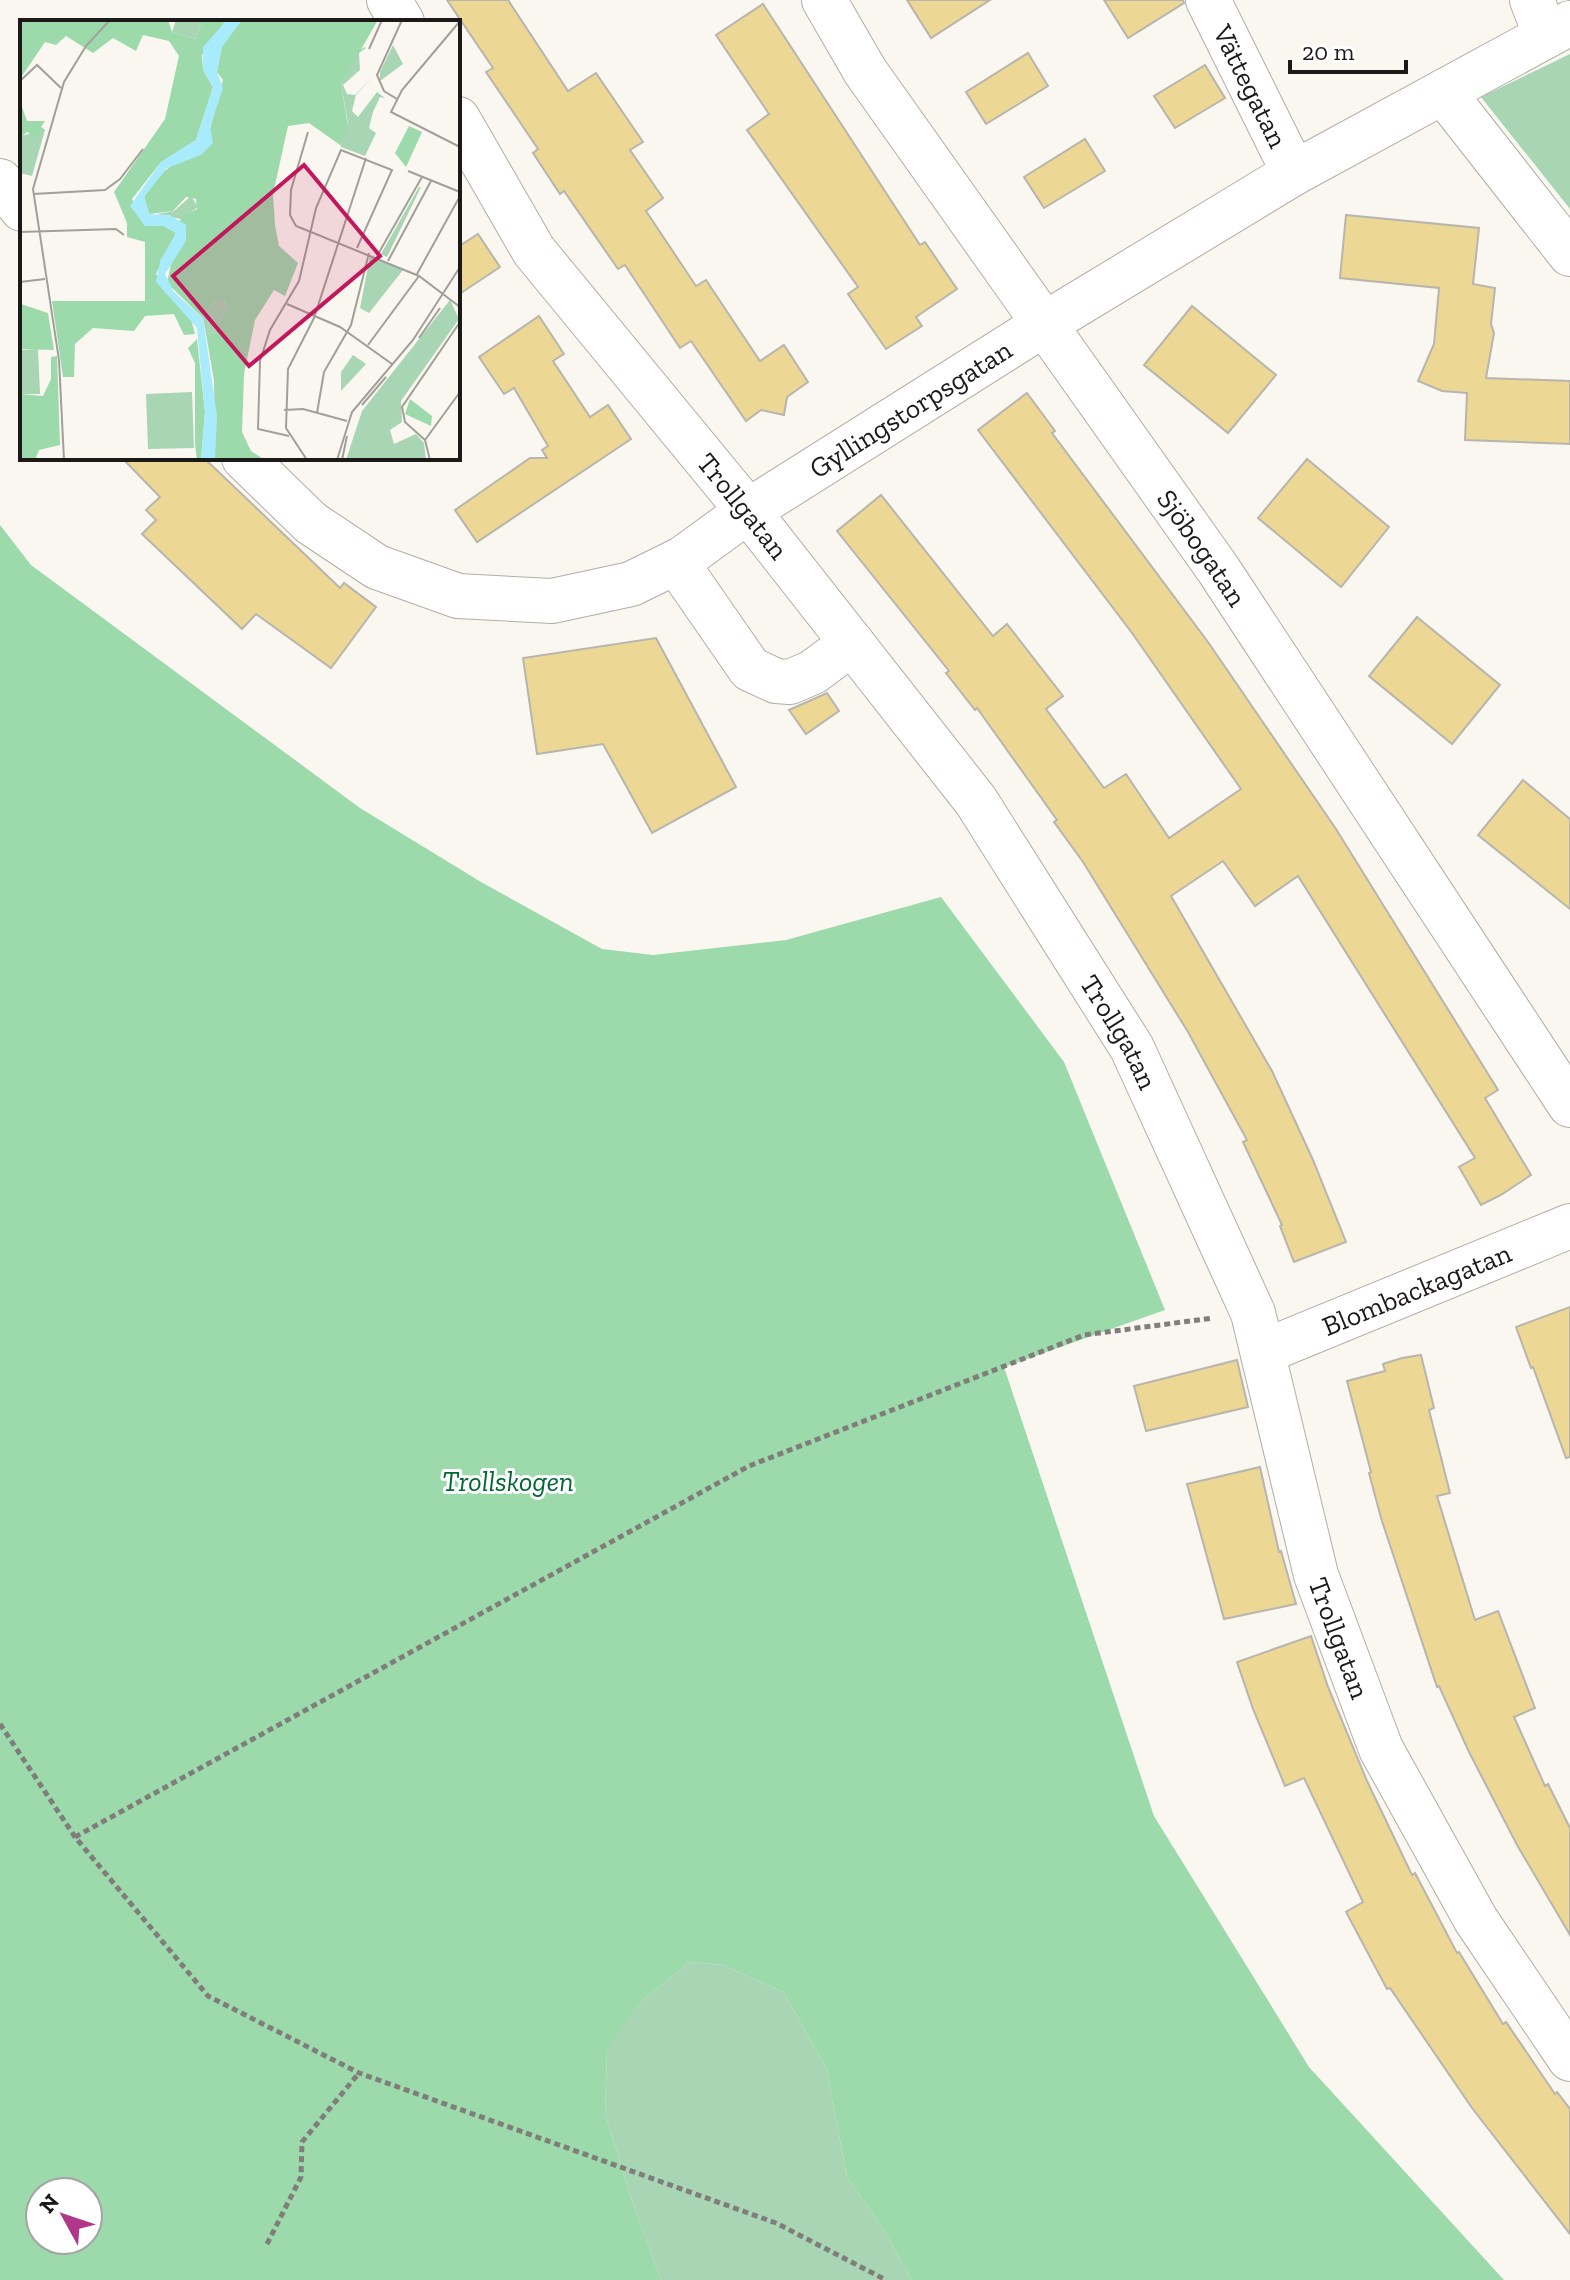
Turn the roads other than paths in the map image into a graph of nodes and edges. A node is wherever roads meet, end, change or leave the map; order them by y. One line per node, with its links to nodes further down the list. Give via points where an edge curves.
1 (389, 0): 5 (street)
2 (824, 0): 12 (street, Sjöbogatan, via 865,71)
3 (1208, 0): 8 (street, Vättegatan)
4 (1549, 19): 6 (street, Gyllingstorpsgatan)
5 (401, 20)
6 (1443, 92): 8 (street, Gyllingstorpsgatan); 11 (street)
7 (460, 122): 14 (street, Trollgatan, via 534,251)
8 (1294, 173): 12 (street, Gyllingstorpsgatan)
9 (0, 181): 10 (street)
10 (20, 206)
11 (1570, 254)
12 (1043, 325): 14 (street, Gyllingstorpsgatan); 17 (street, Sjöbogatan, via 1218,569)
13 (246, 460): 15 (street, Gyllingstorpsgatan, via 311,523 377,567 458,596 552,601 631,584)
14 (748, 511): 15 (street, Gyllingstorpsgatan); 16 (street, Trollgatan)
15 (676, 562): 16 (street, via 750,669 776,681 790,682 813,672)
16 (852, 643): 19 (street, Trollgatan, via 976,801 1132,1048)
17 (1570, 1105)
18 (1570, 1226): 19 (street, Blombackagatan)
19 (1258, 1332): 20 (street, Trollgatan, via 1316,1575 1381,1749 1476,1920)
20 (1570, 2059)

